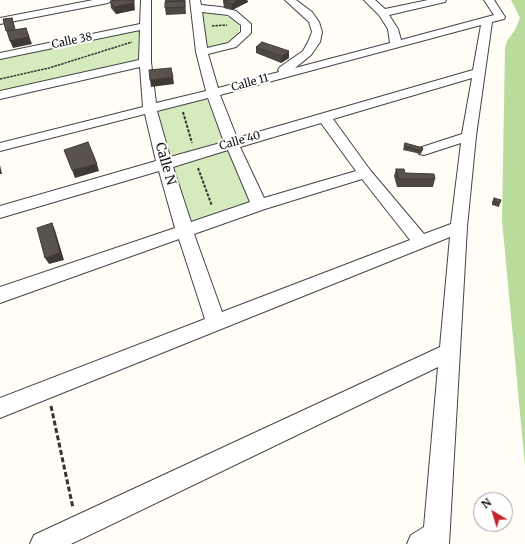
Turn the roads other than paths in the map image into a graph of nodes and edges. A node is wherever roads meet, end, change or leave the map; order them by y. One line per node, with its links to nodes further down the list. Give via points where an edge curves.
1 (108, 0): 10 (street)
2 (146, 0): 11 (street, Calle N)
3 (290, 0): 17 (street, via 308,14 317,32 307,53 296,63)
4 (369, 0): 8 (street)
5 (441, 0): 8 (street)
6 (489, 0): 9 (street)
7 (195, 4): 13 (street); 13 (street, via 232,13 246,24 246,33 240,39 219,49)
8 (383, 13): 12 (street, via 393,29)
9 (494, 18): 12 (street, Calle 11); 16 (street)
10 (0, 21)
11 (145, 32): 14 (street, Calle 38); 15 (street, Calle N)
12 (396, 45): 17 (street, Calle 11)
13 (202, 52): 18 (street)
14 (0, 56)
15 (145, 62): 19 (street); 20 (street, Calle N)
16 (480, 72): 21 (street, Calle 40); 22 (street)
17 (267, 79): 18 (street, Calle 11)
18 (213, 93): 20 (street, Calle 11); 23 (street)
19 (0, 95)
20 (150, 108): 24 (street, Calle 11); 26 (street, Calle N)
21 (324, 117): 23 (street, Calle 40); 27 (street)
22 (469, 136): 25 (street); 30 (street)
23 (232, 144): 26 (street, Calle 40); 28 (street)
24 (0, 147)
25 (424, 151)
26 (164, 163): 29 (street, Calle 40); 31 (street, Calle N)
27 (365, 173): 28 (street); 32 (street)
28 (259, 205): 31 (street)
29 (0, 212)
30 (459, 227): 32 (street); 35 (street)
31 (184, 231): 33 (street); 34 (street, Calle N)
32 (421, 242): 34 (street)
33 (0, 295)
34 (216, 323): 36 (street)
35 (450, 352): 37 (street); 38 (street)
36 (0, 408)
37 (431, 541)
38 (43, 544)

